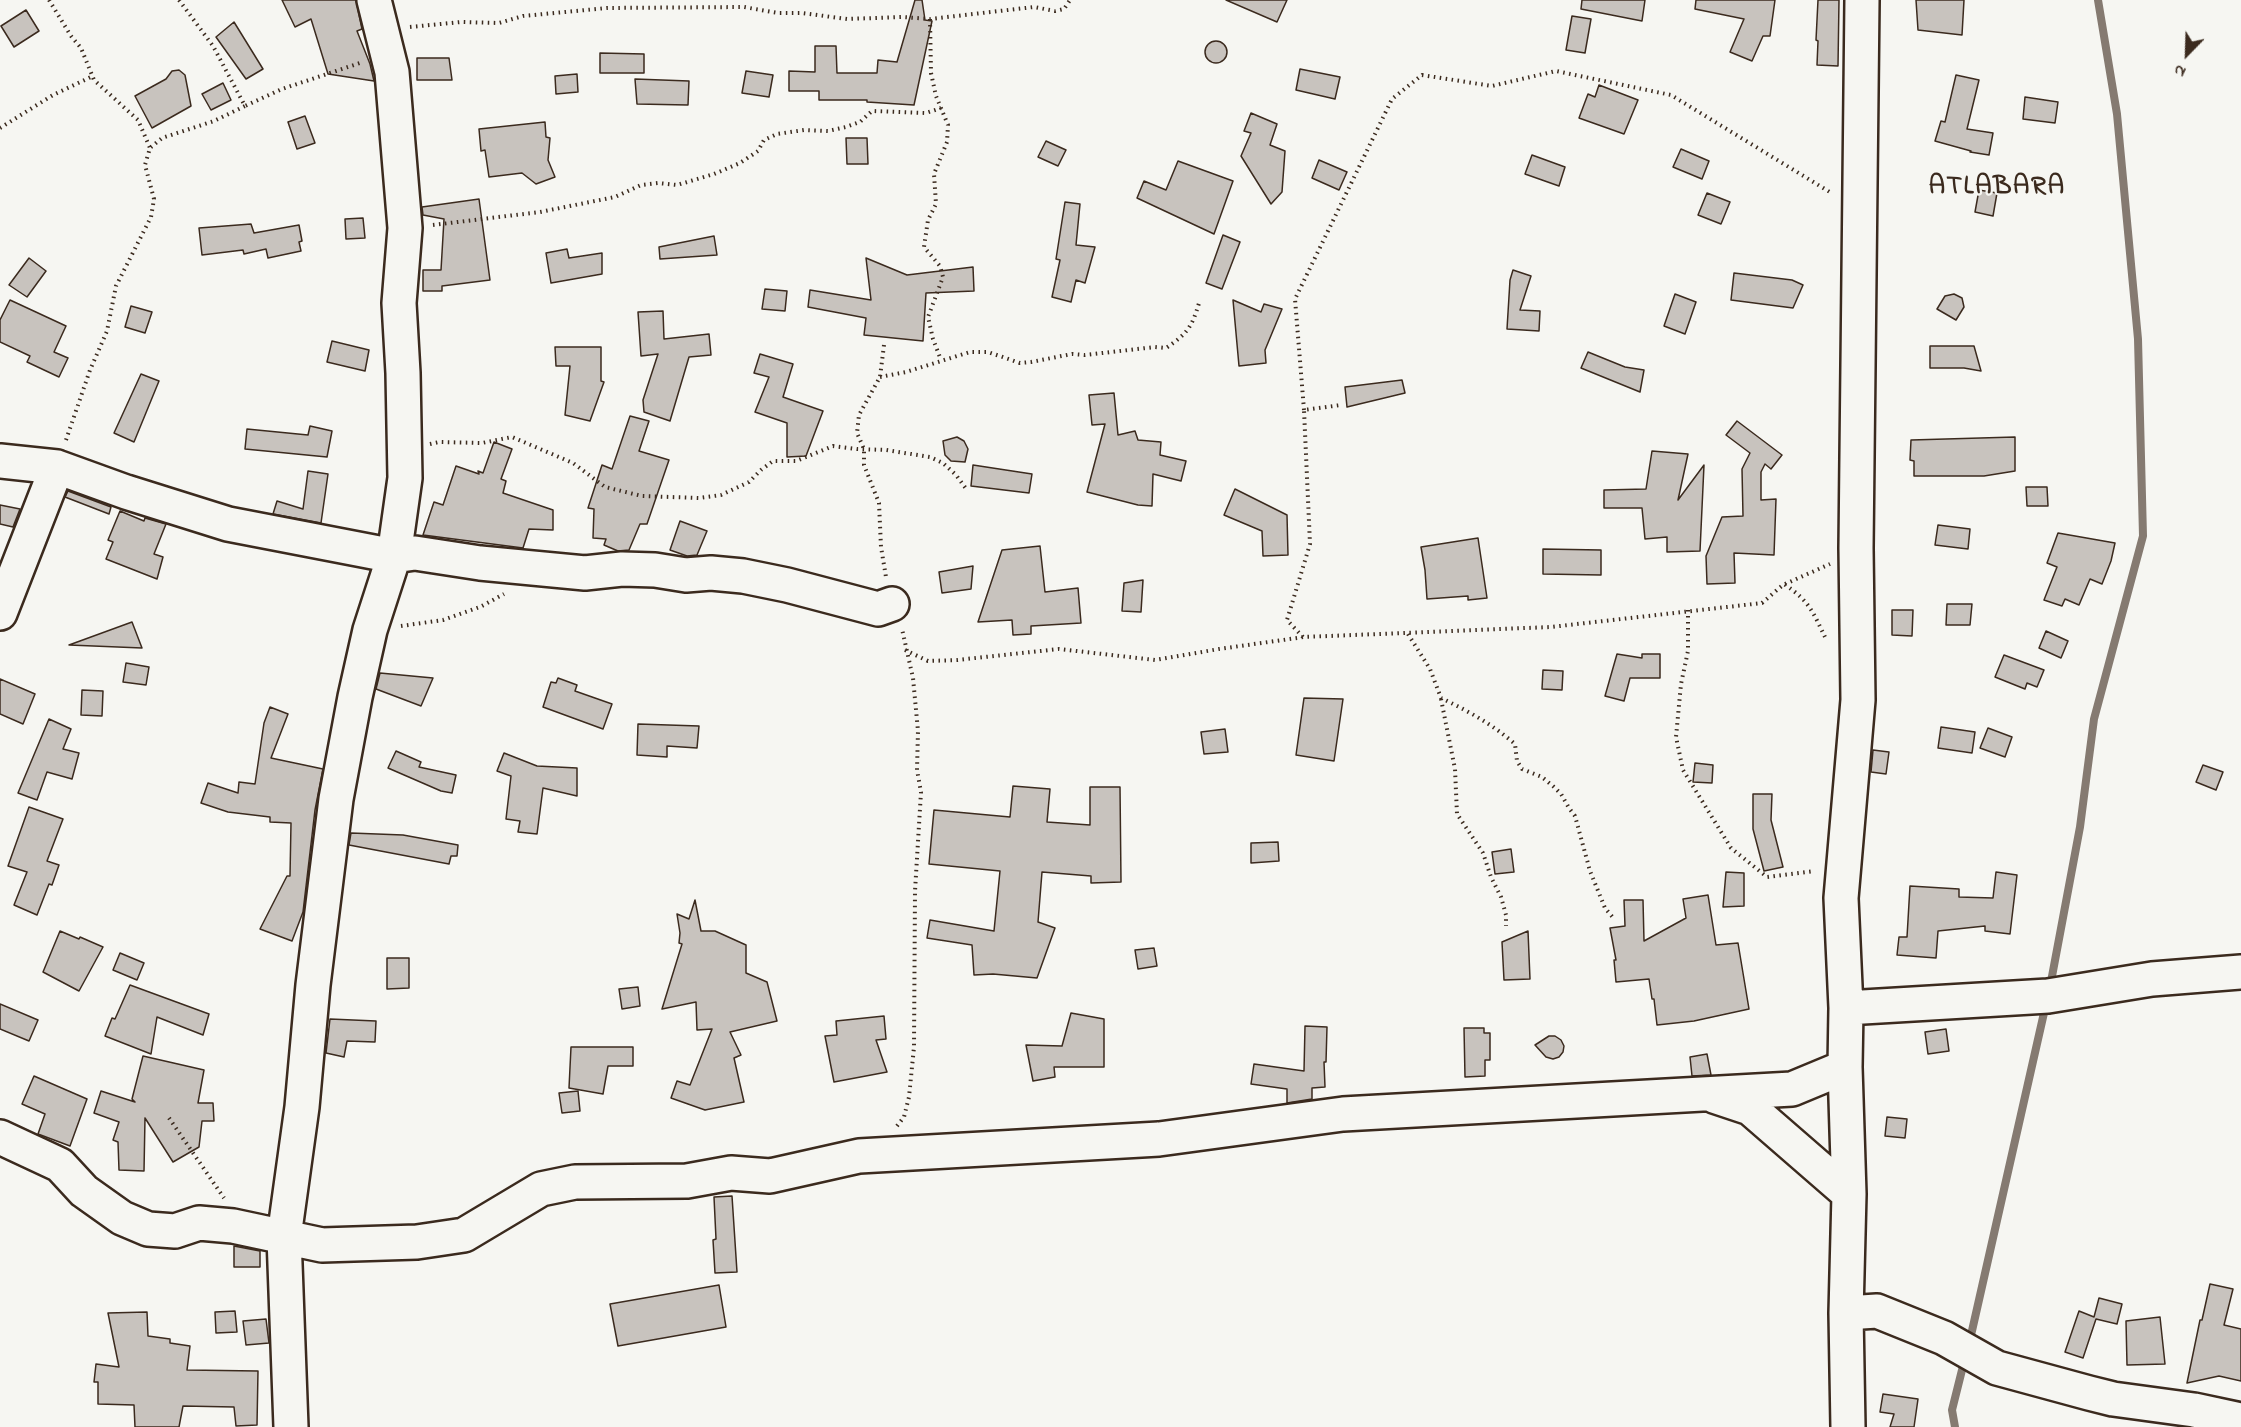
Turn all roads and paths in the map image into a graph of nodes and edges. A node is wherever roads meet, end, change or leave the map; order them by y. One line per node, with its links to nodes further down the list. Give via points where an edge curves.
1 (49, 0): 7 (path, via 81,48)
2 (179, 0): 8 (path, via 213,46)
3 (1070, 0): 5 (path, via 1064,9 1055,11 1034,7)
4 (1862, 0): 12 (street)
5 (930, 19): 6 (path, via 847,19 744,7 626,7 523,16 499,23); 9 (path, via 931,73)
6 (380, 26): 8 (path, via 282,89); 13 (street, via 392,72)
7 (93, 76): 10 (path); 11 (path, via 138,120)
8 (245, 106): 11 (path, via 162,138)
9 (941, 108): 13 (path, via 926,113 872,111 846,128 777,134 764,140 758,151 740,163 677,185 641,185 615,197 540,212); 16 (path, via 948,125 947,142 934,174 936,204 928,220 924,248 940,266 943,277 928,317)
10 (0, 128)
11 (150, 148): 23 (path, via 145,165 154,199 151,217 116,286 107,331)
12 (1859, 204): 19 (path, via 1840,198 1671,95 1556,71 1492,86 1422,75 1392,99 1295,299); 25 (street)
13 (405, 228): 21 (street, via 399,303)
14 (1198, 303): 16 (path, via 1187,332 1166,348 1072,354 1031,363 988,352 970,352)
15 (884, 345): 17 (path)
16 (941, 360): 17 (path)
17 (879, 377): 20 (path, via 859,415 857,433)
18 (1341, 405): 19 (path)
19 (1304, 410): 34 (path, via 1310,544 1287,620)
20 (864, 449): 21 (path, via 833,446 796,462 773,461 737,489 699,498 642,496 605,487 573,463 512,437 482,443 439,442); 24 (path, via 930,457 949,469); 29 (path, via 864,465 879,503 881,547)
21 (405, 452): 26 (street)
22 (0, 461): 23 (street)
23 (57, 467): 26 (street, via 228,524); 31 (street)
24 (967, 490)
25 (1856, 548): 27 (path, via 1839,560); 37 (street, via 1858,700)
26 (394, 556): 29 (street, via 415,554 585,573 622,569 686,575 711,573 787,585 878,609); 32 (street)
27 (1784, 584): 30 (path, via 1762,603); 35 (path, via 1813,609)
28 (511, 591): 32 (path, via 443,620)
29 (892, 604)
30 (1688, 610): 33 (path, via 1551,627); 37 (path, via 1688,651 1676,737 1683,771 1731,848 1767,877)
31 (0, 614)
32 (370, 630): 49 (street, via 336,799)
33 (1407, 633): 34 (path); 36 (path, via 1430,669)
34 (1304, 637): 46 (path, via 1155,660 1059,649 928,661 905,650 913,678 921,792 915,891 914,1047 904,1117)
35 (1833, 651)
36 (1441, 698): 38 (path, via 1482,718 1503,734 1515,744 1522,769 1542,777 1562,794 1575,816 1599,896); 39 (path, via 1455,769 1457,814 1483,853 1501,897)
37 (1843, 871): 41 (street)
38 (1615, 920)
39 (1506, 926)
40 (2241, 972): 41 (street, via 2152,979 2048,996)
41 (1846, 1008): 42 (street)
42 (1845, 1067): 43 (street, via 1792,1089); 47 (street)
43 (1708, 1094): 46 (street, via 1343,1114 1159,1139); 47 (street, via 1750,1108)
44 (169, 1118): 48 (path)
45 (0, 1137): 48 (street, via 60,1165 84,1191 122,1218 148,1229 175,1231 199,1223)
46 (872, 1155): 49 (street, via 770,1176 731,1173 687,1181 575,1182 541,1189 464,1235 417,1242 322,1245)
47 (1849, 1194): 50 (street)
48 (246, 1227): 49 (street)
49 (284, 1237): 52 (street)
50 (1846, 1313): 51 (street, via 1878,1311 1944,1338 1997,1368 2089,1393); 53 (street)
51 (2241, 1420)
52 (291, 1427)
53 (1848, 1427)

